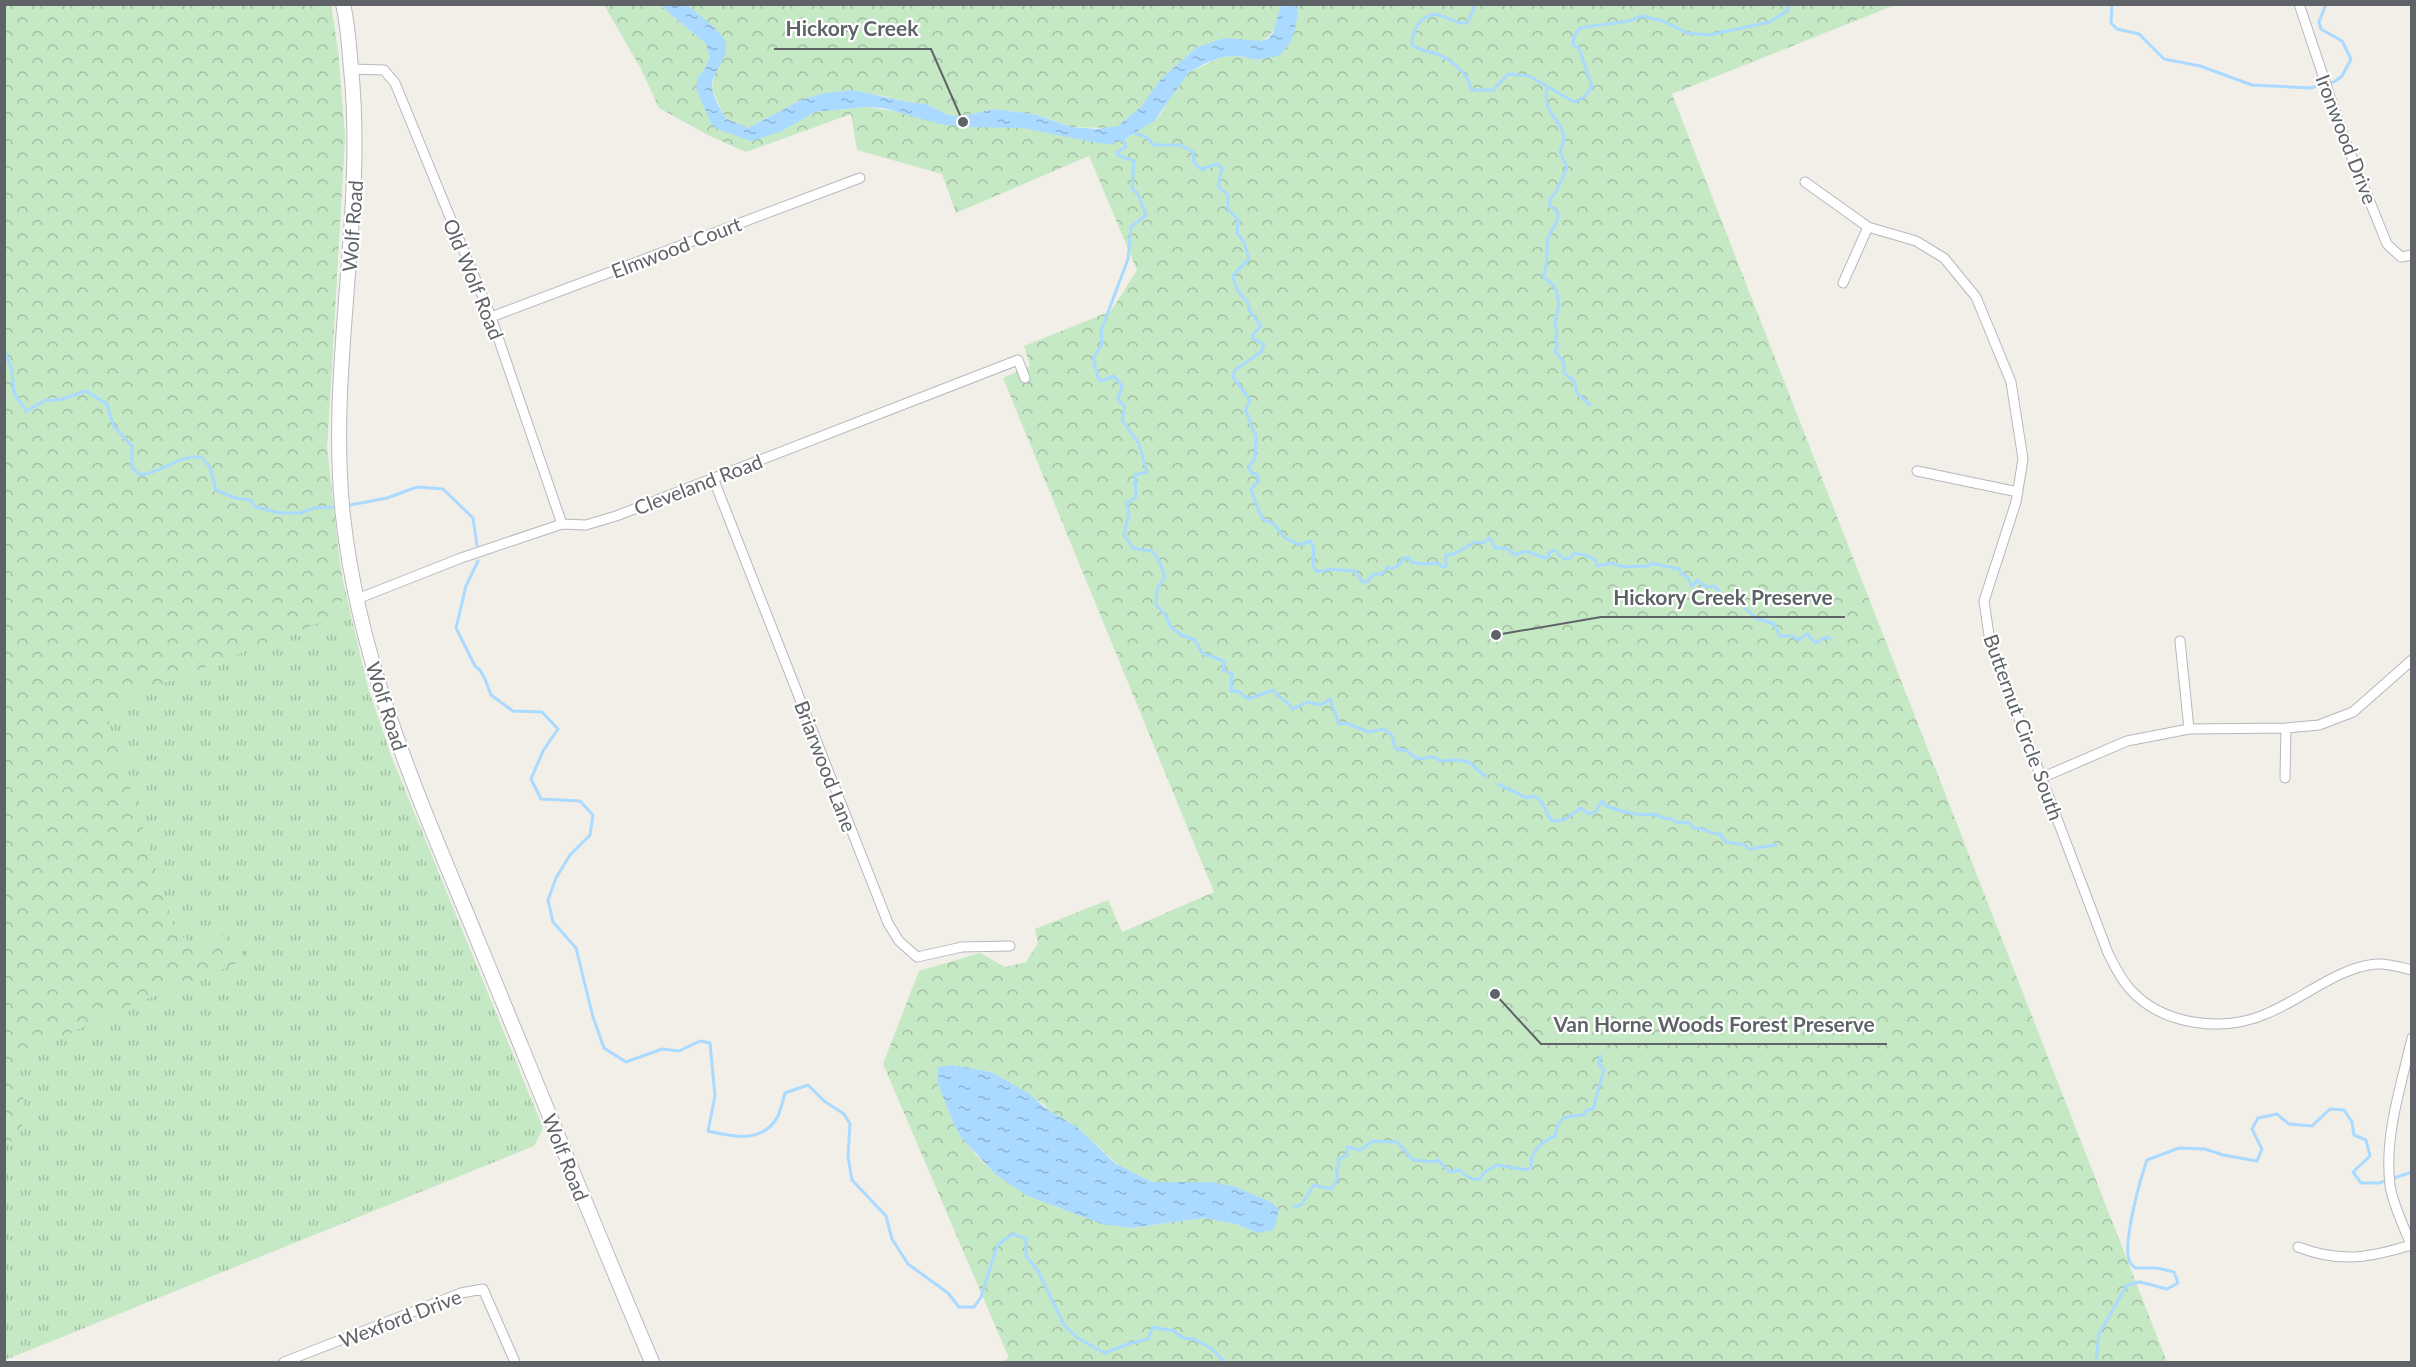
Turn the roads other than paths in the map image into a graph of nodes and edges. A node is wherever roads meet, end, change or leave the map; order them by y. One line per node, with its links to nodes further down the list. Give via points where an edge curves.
1 (343, 4): 3 (main road, Wolf Road)
2 (2300, 4): 7 (street, Ironwood Drive, via 2343,135 2387,244 2401,257)
3 (351, 69): 9 (street, Old Wolf Road, via 384,70 394,83); 15 (main road, Wolf Road, via 356,158 342,375 342,495)
4 (860, 177): 9 (street, Elmwood Court)
5 (1805, 182): 6 (street, Butternut Circle South)
6 (1868, 227): 8 (street); 13 (street, Butternut Circle South, via 1916,241 1944,258 1976,297 2011,382 2023,459)
7 (2412, 255)
8 (1843, 283)
9 (491, 317): 14 (street, Old Wolf Road)
10 (1025, 378): 12 (street, Cleveland Road, via 1018,360)
11 (1917, 471): 13 (street)
12 (713, 478): 14 (street, Cleveland Road, via 616,516 586,525); 22 (street, Briarwood Lane, via 888,923 899,941 918,957 962,947)
13 (2018, 492): 20 (street, Butternut Circle South, via 1984,601 1990,642)
14 (562, 524): 15 (street, Cleveland Road)
15 (357, 599): 29 (main road, Wolf Road, via 374,674 414,788)
16 (2180, 641): 19 (street)
17 (2412, 660): 18 (street, via 2353,712 2319,725)
18 (2286, 728): 19 (street); 21 (street)
19 (2189, 729): 20 (street, via 2127,741)
20 (2041, 777): 23 (street, Butternut Circle South, via 2112,961 2138,997 2164,1013 2204,1023 2241,1022 2270,1013 2364,966 2389,964)
21 (2285, 778)
22 (1010, 946)
23 (2412, 970)
24 (2412, 1038): 25 (street, via 2392,1123 2388,1159 2390,1186)
25 (2411, 1246): 26 (street, via 2372,1257 2321,1256)
26 (2298, 1247)
27 (284, 1362): 28 (street, Wexford Drive, via 461,1293 483,1289)
28 (515, 1362)
29 (652, 1362)

